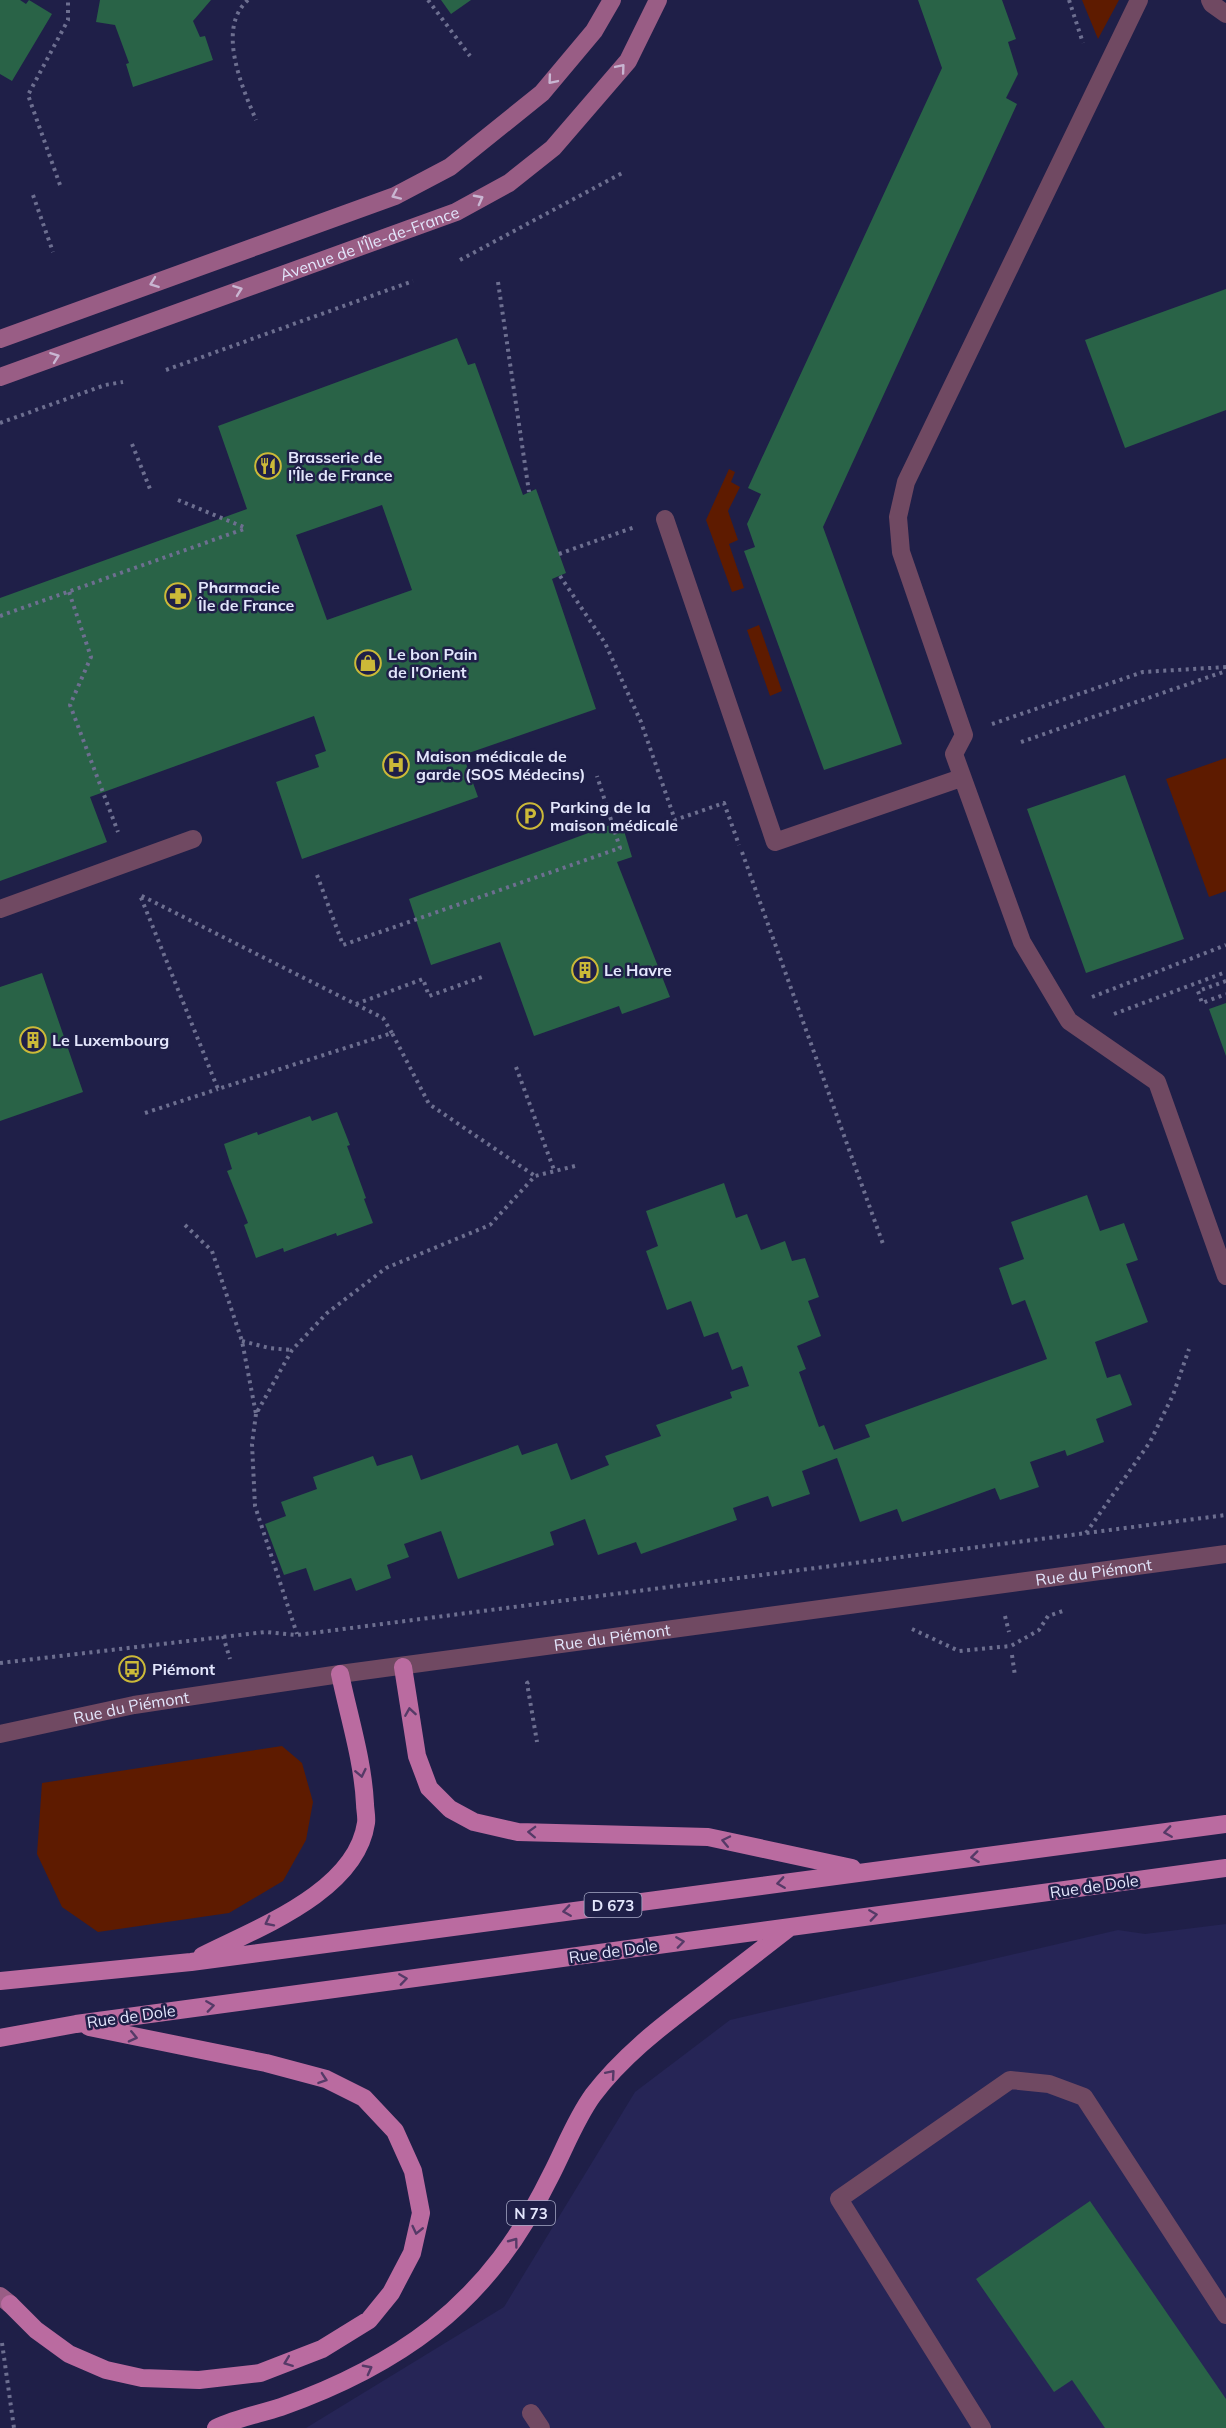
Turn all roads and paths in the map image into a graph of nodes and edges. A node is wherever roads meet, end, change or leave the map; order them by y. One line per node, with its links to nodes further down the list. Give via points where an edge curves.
1 (68, 0): 12 (path, via 68,20 28,95)
2 (248, 0): 10 (path, via 234,19 232,37 243,89)
3 (428, 0): 9 (path)
4 (612, 0): 18 (street, one-way to 18, via 594,30 542,93 450,167 395,196)
5 (658, 0): 20 (street, Avenue de l'Île-de-France, one-way to 5, via 456,212 509,183 553,148 628,61)
6 (1139, 0): 34 (street, via 906,482 898,517 901,552)
7 (1210, 0): 8 (street)
8 (1226, 14)
9 (470, 56)
10 (256, 120)
11 (624, 172): 15 (path)
12 (60, 185)
13 (33, 195): 14 (path)
14 (53, 252)
15 (460, 261)
16 (413, 281): 19 (path)
17 (498, 282): 25 (path)
18 (0, 339)
19 (166, 370)
20 (0, 377)
21 (123, 382): 22 (path)
22 (0, 423)
23 (132, 444): 24 (path)
24 (150, 489)
25 (529, 492)
26 (178, 500): 31 (path, via 247,528)
27 (665, 519): 37 (street, via 775,842)
28 (631, 528): 29 (path)
29 (559, 554)
30 (560, 576): 58 (path, via 605,643 640,722 675,820 724,803)
31 (69, 592): 32 (path); 38 (path, via 91,657 70,705)
32 (0, 616)
33 (1226, 669): 34 (path, via 1143,672); 35 (path)
34 (964, 735): 37 (street, via 954,754)
35 (1021, 742)
36 (597, 776): 40 (path, via 620,848 343,945)
37 (961, 778): 59 (street, via 1022,942 1069,1021 1157,1082)
38 (104, 793)
39 (193, 838): 41 (street)
40 (317, 874)
41 (0, 909)
42 (1226, 945): 47 (path)
43 (1226, 972): 49 (path)
44 (485, 976): 48 (path, via 429,996 423,979)
45 (1226, 981): 46 (path, via 1198,990 1202,1003)
46 (1226, 994)
47 (1088, 999)
48 (356, 1004): 50 (path, via 383,1018); 52 (path, via 140,895)
49 (1105, 1017)
50 (392, 1033): 52 (path); 56 (path, via 429,1104)
51 (516, 1067): 55 (path)
52 (218, 1089): 53 (path)
53 (145, 1113)
54 (575, 1166): 55 (path)
55 (554, 1170): 56 (path)
56 (535, 1176): 62 (path, via 490,1225 386,1269 327,1313)
57 (185, 1225): 60 (path, via 212,1251)
58 (883, 1244)
59 (1226, 1276)
60 (242, 1341): 62 (path); 63 (path)
61 (1189, 1349): 65 (path, via 1173,1395 1150,1442)
62 (292, 1350): 63 (path)
63 (256, 1414): 70 (path, via 252,1444 255,1506)
64 (1226, 1515): 65 (path)
65 (1086, 1533): 70 (path)
66 (1226, 1554): 76 (street, Rue du Piémont)
67 (1073, 1608): 72 (path, via 1048,1616 1039,1630 1011,1646)
68 (1004, 1609): 69 (path)
69 (1009, 1632)
70 (297, 1635): 71 (path, via 265,1632)
71 (223, 1636): 74 (path); 75 (path)
72 (959, 1651)
73 (1012, 1655): 78 (path)
74 (0, 1663)
75 (231, 1666)
76 (403, 1667): 77 (street, Rue du Piémont); 84 (main road, one-way to 76, via 708,1837 518,1832 474,1822 450,1809 429,1788 417,1756)
77 (340, 1674): 80 (street, Rue du Piémont, via 134,1706); 86 (main road, one-way to 86, via 364,1786 366,1823 354,1856 309,1901)
78 (1016, 1676)
79 (535, 1681): 81 (path, via 527,1683)
80 (0, 1734)
81 (537, 1742)
82 (1226, 1824): 84 (main road, D 673, one-way to 84)
83 (1226, 1868): 85 (main road, Rue de Dole, one-way to 83)
84 (865, 1871): 86 (main road, D 673, one-way to 86)
85 (790, 1926): 88 (main road, Rue de Dole, one-way to 85); 94 (main road, N 73, one-way to 85, via 348,2380 391,2357 433,2327 481,2285 519,2236 574,2125 612,2072 646,2038)
86 (190, 1962): 87 (main road, D 673)
87 (0, 1981)
88 (76, 2024): 89 (main road, Rue de Dole); 90 (main road, one-way to 90, via 286,2068 326,2079 364,2098 395,2131 413,2171 421,2213 412,2253 392,2293 369,2320 322,2349 260,2373 199,2380 141,2378 106,2370 69,2354)
89 (4, 2038)
90 (5, 2300)
91 (1226, 2315): 95 (street, via 1084,2097 1048,2084 1010,2080 839,2199)
92 (2, 2338): 93 (path)
93 (14, 2428)
94 (216, 2428)
95 (982, 2428)

